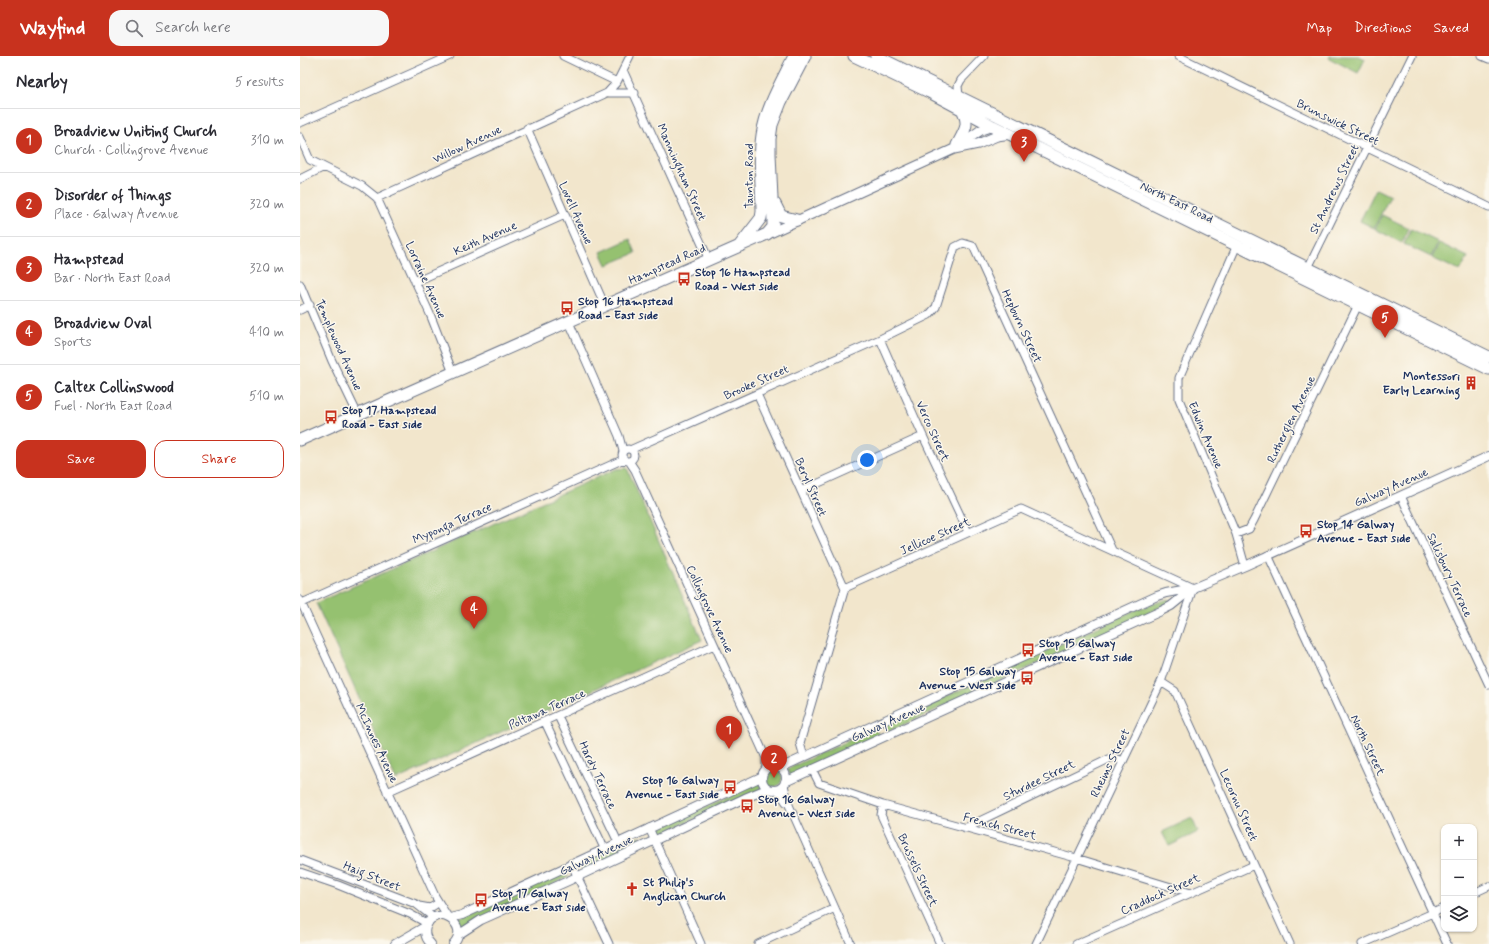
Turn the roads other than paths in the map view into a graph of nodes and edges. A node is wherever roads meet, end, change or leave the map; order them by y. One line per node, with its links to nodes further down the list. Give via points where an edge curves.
1 (450, 56): 20 (street)
2 (563, 56): 14 (street)
3 (630, 56): 13 (street, Willow Avenue)
4 (794, 56): 36 (highway, Taunton Road, via 763,128 761,218)
5 (805, 56): 30 (highway, Taunton Road, via 772,125)
6 (854, 56): 18 (highway, North East Road)
7 (876, 56): 17 (highway, North East Road)
8 (984, 56): 17 (street, via 961,80 958,86)
9 (1178, 56): 26 (street, Brunswick Street)
10 (1412, 56): 26 (street, St Andrews Street)
11 (1482, 56): 12 (street)
12 (1489, 59)
13 (623, 70): 14 (street, Willow Avenue); 16 (street, Manningham Street)
14 (617, 82): 15 (street, Willow Avenue)
15 (607, 93): 16 (street); 22 (street, Willow Avenue)
16 (635, 93): 37 (street, Manningham Street)
17 (959, 96): 19 (highway, North East Road)
18 (962, 109): 21 (highway, North East Road); 25 (highway, via 967,126)
19 (1013, 122): 21 (highway); 38 (highway, North East Road)
20 (300, 123)
21 (993, 126): 23 (highway, North East Road); 25 (main road, Hampstead Road, via 981,130)
22 (527, 128): 29 (street, Willow Avenue); 32 (street, Lovell Avenue)
23 (1011, 134): 25 (main road, Hampstead Road, via 997,136 978,144); 35 (highway, North East Road)
24 (300, 137): 27 (street, via 310,160)
25 (956, 147): 33 (main road, Hampstead Road)
26 (1367, 149): 31 (street, Brunswick Street); 38 (street, St Andrews Street)
27 (324, 167): 28 (street); 29 (street, via 362,186)
28 (300, 179)
29 (377, 198): 39 (street, Lorraine Avenue)
30 (772, 198): 33 (highway, via 781,216); 34 (highway, Taunton Road, via 773,227)
31 (1489, 207)
32 (565, 215): 39 (street, Keith Avenue); 43 (street, Lovell Avenue)
33 (797, 220): 34 (main road, Hampstead Road)
34 (767, 234): 36 (highway, Hampstead Road)
35 (1237, 245): 38 (highway, North East Road); 61 (street, Edwin Avenue, via 1180,378 1179,398)
36 (739, 247): 37 (highway, Hampstead Road)
37 (709, 260): 43 (highway, Hampstead Road)
38 (1305, 273): 42 (highway, North East Road); 47 (highway, North East Road)
39 (415, 282): 49 (street, Lorraine Avenue)
40 (300, 284): 41 (street, Templewood Avenue)
41 (310, 305): 44 (street); 51 (street, Templewood Avenue, via 332,361)
42 (1358, 305): 48 (highway, North East Road); 61 (street, Rutherglen Avenue, via 1254,520 1249,529)
43 (604, 306): 45 (highway, Hampstead Road)
44 (300, 310)
45 (569, 322): 49 (highway, Hampstead Road); 56 (street, Collingrove Avenue)
46 (880, 339): 50 (street, Brooke Street); 53 (street, Verco Street); 62 (street, Hepburn Street, via 929,315 936,307 955,247 963,242 973,246)
47 (1489, 357)
48 (1489, 369)
49 (453, 373): 51 (highway, Hampstead Road)
50 (757, 394): 56 (street, Brooke Street, via 641,446); 58 (street, Beryl Street)
51 (358, 415): 52 (highway, Hampstead Road)
52 (324, 431): 54 (highway, Hampstead Road); 55 (highway, Hampstead Road)
53 (923, 436): 58 (street); 60 (street, Verco Street)
54 (300, 440)
55 (300, 446)
56 (628, 455): 67 (street, Myponga Terrace); 68 (street, Collingrove Avenue)
57 (1489, 456): 59 (street, Galway Avenue)
58 (801, 491): 65 (street, Beryl Street)
59 (1401, 496): 63 (street, Galway Avenue); 70 (street, Salisbury Terrace)
60 (968, 532): 62 (street, Jellicoe Street, via 1021,509); 65 (street, Jellicoe Street)
61 (1236, 534): 64 (street, Edwin Avenue)
62 (1112, 550): 66 (street, Jellicoe Street)
63 (1268, 555): 64 (street, Galway Avenue); 103 (street, North Street)
64 (1245, 566): 66 (street, Galway Avenue)
65 (845, 588): 73 (street, via 800,743)
66 (1193, 588): 69 (street, Rheims Street); 73 (street, Galway Avenue, via 1157,596); 78 (street, Galway Avenue, via 1166,609)
67 (301, 601): 82 (street, McInnes Avenue)
68 (714, 645): 71 (street, Poltawa Terrace); 74 (street, Collingrove Avenue)
69 (1161, 682): 75 (street, Rheims Street); 92 (street, Lecornu Street, via 1175,691)
70 (1489, 685)
71 (558, 716): 72 (street, Poltawa Terrace); 87 (street, Hardy Terrace)
72 (545, 722): 82 (street, Poltawa Terrace); 88 (street)
73 (804, 756): 76 (street, Galway Avenue)
74 (766, 758): 76 (street, Collingrove Avenue); 77 (street, Collingrove Avenue)
75 (1123, 761): 85 (street, Sturdee Street, via 1113,757); 89 (street, Rheims Street)
76 (778, 767): 77 (street, via 770,766); 80 (street, via 784,772)
77 (766, 769): 79 (street)
78 (812, 769): 80 (street, Galway Avenue); 83 (street, French Street, via 819,783)
79 (761, 777): 81 (street); 84 (street, Galway Avenue)
80 (782, 786): 81 (street, via 774,791); 101 (street)
81 (767, 789): 86 (street, Galway Avenue)
82 (387, 792): 98 (street, McInnes Avenue)
83 (883, 805): 85 (street, French Street); 113 (street, Brussels Street, via 881,815)
84 (649, 828): 86 (street); 87 (street, Galway Avenue)
85 (965, 828): 89 (street, French Street)
86 (654, 841): 94 (street, Galway Avenue); 110 (street)
87 (618, 842): 88 (street, Galway Avenue)
88 (604, 848): 91 (street, Galway Avenue)
89 (1076, 858): 97 (street, French Street); 114 (street, Rheims Street)
90 (300, 860): 99 (street, Haig Street)
91 (571, 863): 94 (street); 104 (street, Galway Avenue, via 462,915)
92 (1254, 865): 97 (street, Craddock Street); 116 (street, Lecornu Street)
93 (300, 872): 105 (street, Haig Street)
94 (578, 876): 106 (street, Galway Avenue, via 481,920); 109 (street)
95 (1489, 886): 96 (street)
96 (1477, 892)
97 (1191, 893): 115 (street, Craddock Street)
98 (435, 896): 100 (street, McInnes Avenue); 104 (street, McInnes Avenue)
99 (416, 904): 100 (street, via 430,908); 105 (street, Haig Street)
100 (435, 905): 105 (street, McInnes Avenue)
101 (835, 908): 111 (street); 112 (street)
102 (1441, 909): 103 (street)
103 (1433, 913): 117 (street); 118 (street, North Street)
104 (449, 918): 105 (street, Galway Avenue, via 441,916); 106 (street, via 456,925)
105 (431, 921): 107 (street); 108 (street, via 426,936)
106 (456, 940)
107 (395, 944)
108 (431, 944)
109 (609, 944)
110 (701, 944)
111 (758, 944)
112 (851, 944)
113 (940, 944)
114 (1036, 944)
115 (1076, 944)
116 (1290, 944)
117 (1362, 944)
118 (1447, 944)

